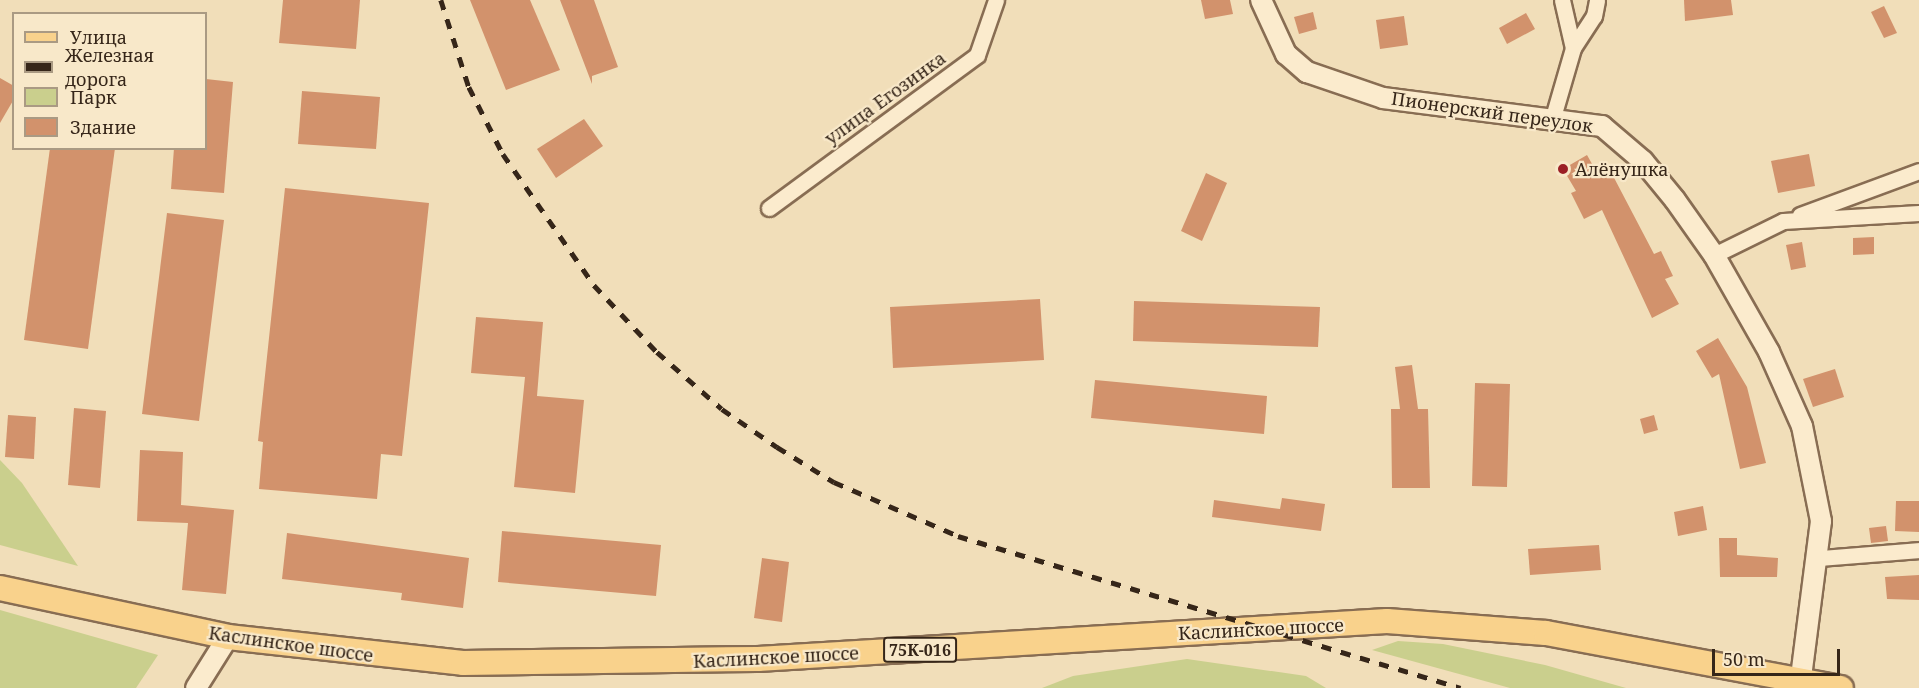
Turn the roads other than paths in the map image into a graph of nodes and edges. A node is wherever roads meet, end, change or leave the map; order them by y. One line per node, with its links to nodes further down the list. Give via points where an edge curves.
1 (996, 0): 8 (street, улица Егозинка, via 976,55)
2 (1261, 0): 6 (street, Пионерский переулок, via 1286,54 1306,72 1342,87 1383,98)
3 (1562, 0): 5 (street)
4 (1597, 0): 5 (street, via 1594,16)
5 (1573, 48): 6 (street)
6 (1553, 117): 11 (street, Пионерский переулок, via 1602,126 1643,161)
7 (1919, 171): 10 (street)
8 (769, 208)
9 (1919, 213): 10 (street)
10 (1784, 221): 11 (street)
11 (1714, 255): 13 (street, Пионерский переулок, via 1769,352 1802,426 1821,521)
12 (1919, 549): 13 (street)
13 (1820, 558): 16 (street, Пионерский переулок)
14 (0, 588): 15 (main road, Каслинское шоссе / 75К-016)
15 (228, 637): 16 (main road, Каслинское шоссе / 75К-016, via 451,662 606,664 758,659 1387,621 1546,633); 17 (street)
16 (1802, 678): 18 (main road, Каслинское шоссе / 75К-016)
17 (196, 688)
18 (1841, 688)

